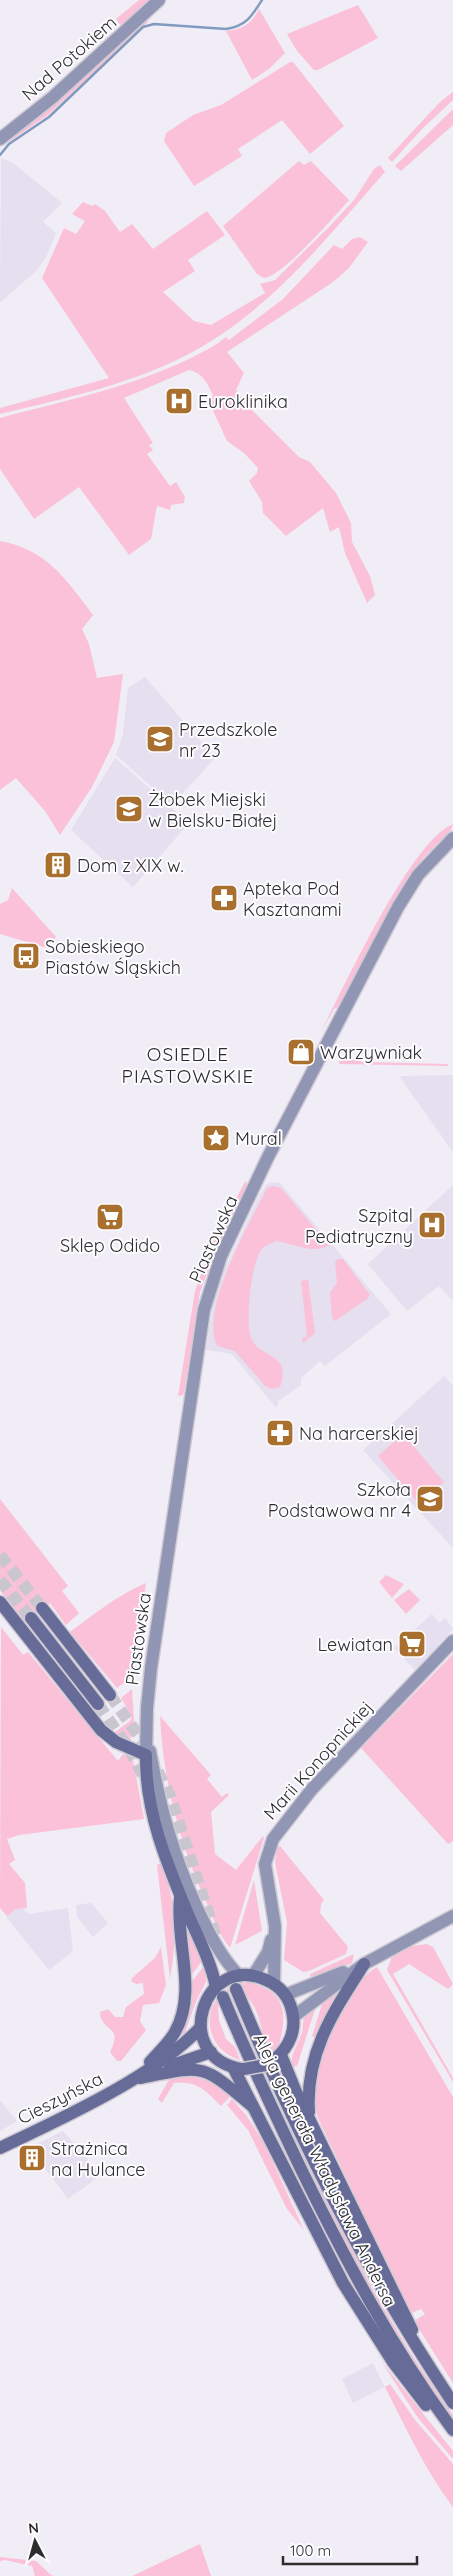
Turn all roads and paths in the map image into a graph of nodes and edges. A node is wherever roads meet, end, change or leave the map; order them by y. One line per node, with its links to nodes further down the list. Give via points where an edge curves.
1 (159, 0): 2 (street, Nad Potokiem, via 49,100)
2 (0, 139)
3 (453, 838): 10 (street, Piastowska, via 418,874 398,907 287,1118 213,1274 204,1310 154,1649)
4 (0, 1602): 11 (main road, via 101,1730 116,1742)
5 (42, 1608): 8 (main road)
6 (30, 1618): 9 (main road)
7 (453, 1641): 14 (street, Marii Konopnickiej, via 280,1826 265,1864)
8 (110, 1695)
9 (98, 1704)
10 (147, 1734): 11 (street, Piastowska); 17 (street, Piastowska, via 174,1854 214,1944)
11 (146, 1754): 12 (main road, Piastowska, via 146,1778 154,1823)
12 (180, 1896): 19 (main road, Piastowska); 26 (main road, via 183,2010 174,2034)
13 (453, 1916): 15 (street)
14 (275, 1926): 16 (street, Marii Konopnickiej, via 268,1952); 18 (street, Marii Konopnickiej)
15 (364, 1964): 20 (street); 21 (street); 28 (main road, via 332,2012 314,2058 308,2086)
16 (253, 1976): 17 (main road); 18 (main road)
17 (237, 1982): 19 (main road); 30 (main road, Aleja generała Władysława Andersa, via 273,2077 352,2237 399,2322)
18 (274, 1984): 20 (main road)
19 (220, 1992): 22 (main road, via 205,2001); 32 (main road, Aleja generała Władysława Andersa, via 258,2081 358,2283)
20 (285, 1995): 21 (main road)
21 (293, 2017): 24 (main road, via 292,2033)
22 (200, 2028): 23 (main road); 26 (main road, Cieszyńska, via 186,2043)
23 (211, 2052): 25 (main road); 26 (main road, Cieszyńska)
24 (278, 2057): 25 (main road, bridge, via 266,2065); 28 (main road)
25 (239, 2068): 27 (main road)
26 (135, 2078): 27 (main road, via 196,2069 217,2076); 29 (main road, Cieszyńska)
27 (256, 2110): 32 (main road, via 343,2282 393,2362 439,2423)
28 (310, 2119): 30 (main road)
29 (0, 2148)
30 (432, 2373): 31 (main road, Aleja generała Władysława Andersa)
31 (453, 2403)
32 (453, 2432)

